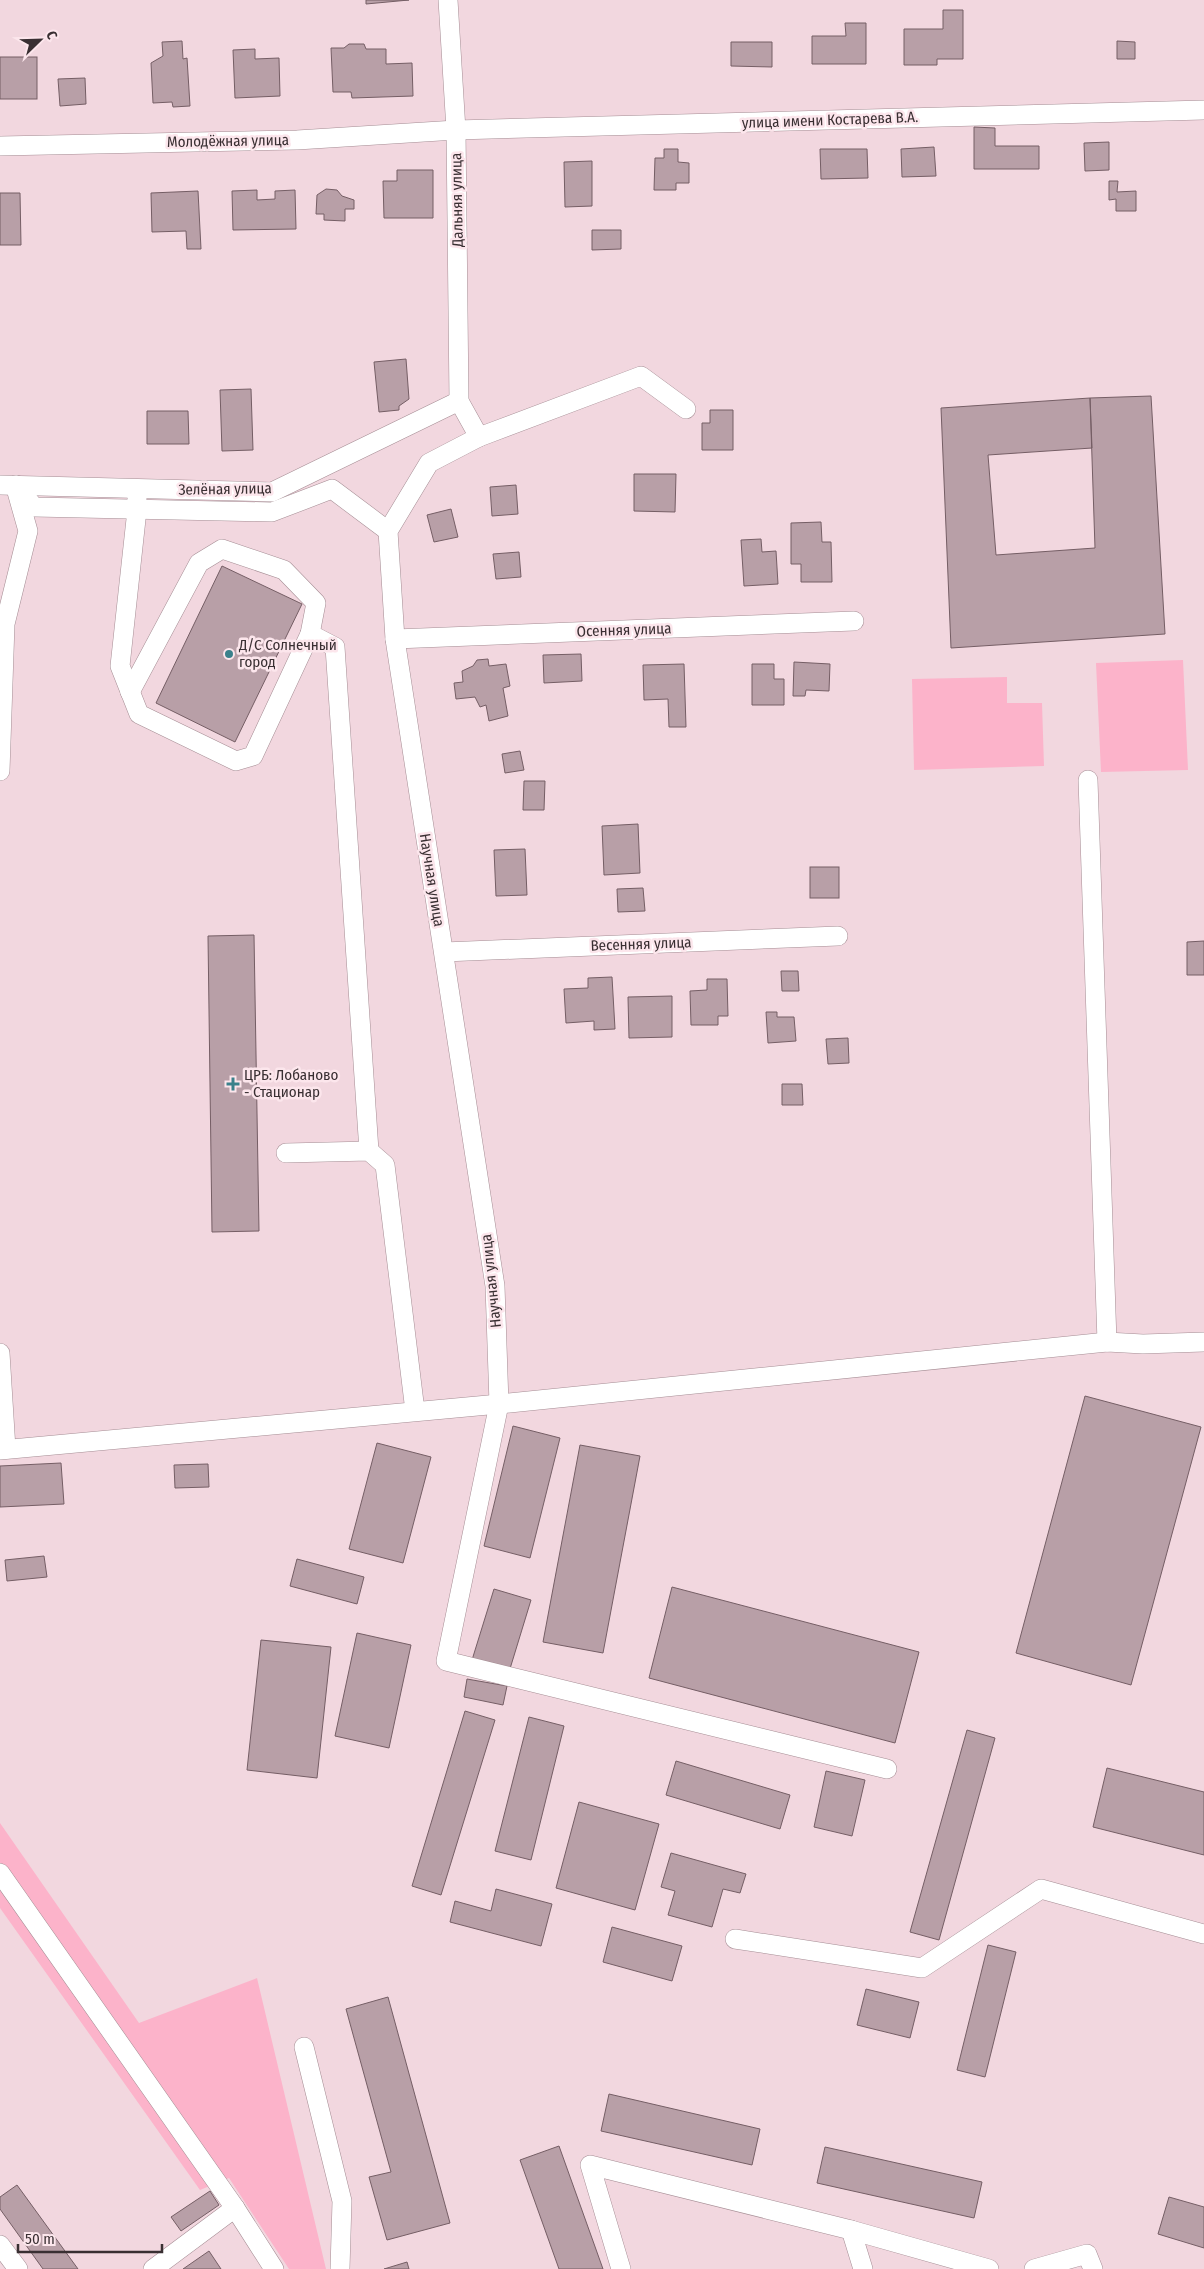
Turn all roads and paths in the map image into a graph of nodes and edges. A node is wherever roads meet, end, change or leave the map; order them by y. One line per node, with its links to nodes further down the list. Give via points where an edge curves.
1 (448, 0): 3 (street, Дальняя улица)
2 (1204, 110): 3 (street, улица имени Костарева В.А.)
3 (456, 130): 4 (street, Молодёжная улица, via 297,140); 5 (street, Дальняя улица)
4 (0, 146)
5 (459, 401): 7 (street); 9 (street, Зелёная улица, via 272,492)
6 (686, 409): 7 (street, via 641,376)
7 (479, 437): 11 (street, via 429,463)
8 (8, 485): 9 (street, Зелёная улица); 10 (street, via 34,508); 16 (street, via 28,530 5,624)
9 (137, 489): 10 (street)
10 (137, 510): 11 (street, via 272,512 332,489); 15 (street, via 120,666)
11 (388, 531): 14 (street, Научная улица)
12 (854, 621): 14 (street, Осенняя улица)
13 (310, 634): 15 (street, via 253,756 236,761 139,714); 15 (street, via 316,603 284,570 222,549 198,564); 20 (street, via 335,647)
14 (395, 639): 19 (street, Научная улица)
15 (130, 692)
16 (0, 771)
17 (1088, 780): 22 (street)
18 (838, 936): 19 (street, Весенняя улица)
19 (444, 952): 25 (street, Научная улица, via 495,1286)
20 (369, 1151): 21 (street); 26 (street, via 385,1164)
21 (286, 1152)
22 (1107, 1342): 23 (street); 25 (street)
23 (1204, 1342)
24 (0, 1353): 27 (street)
25 (499, 1404): 26 (street); 28 (street, Научная улица, via 446,1661)
26 (415, 1412): 27 (street)
27 (3, 1449)
28 (887, 1769)
29 (0, 1873): 33 (street)
30 (1204, 1934): 31 (street, via 1041,1889 922,1968)
31 (734, 1940)
32 (304, 2046): 39 (street, via 342,2201)
33 (235, 2208): 37 (street); 38 (street)
34 (851, 2230): 40 (street, via 590,2165); 41 (street); 42 (street)
35 (0, 2244): 36 (street)
36 (18, 2269)
37 (153, 2269)
38 (274, 2269)
39 (340, 2269)
40 (621, 2269)
41 (862, 2269)
42 (989, 2269)
43 (1034, 2269): 44 (street, via 1087,2254)
44 (1093, 2269)

